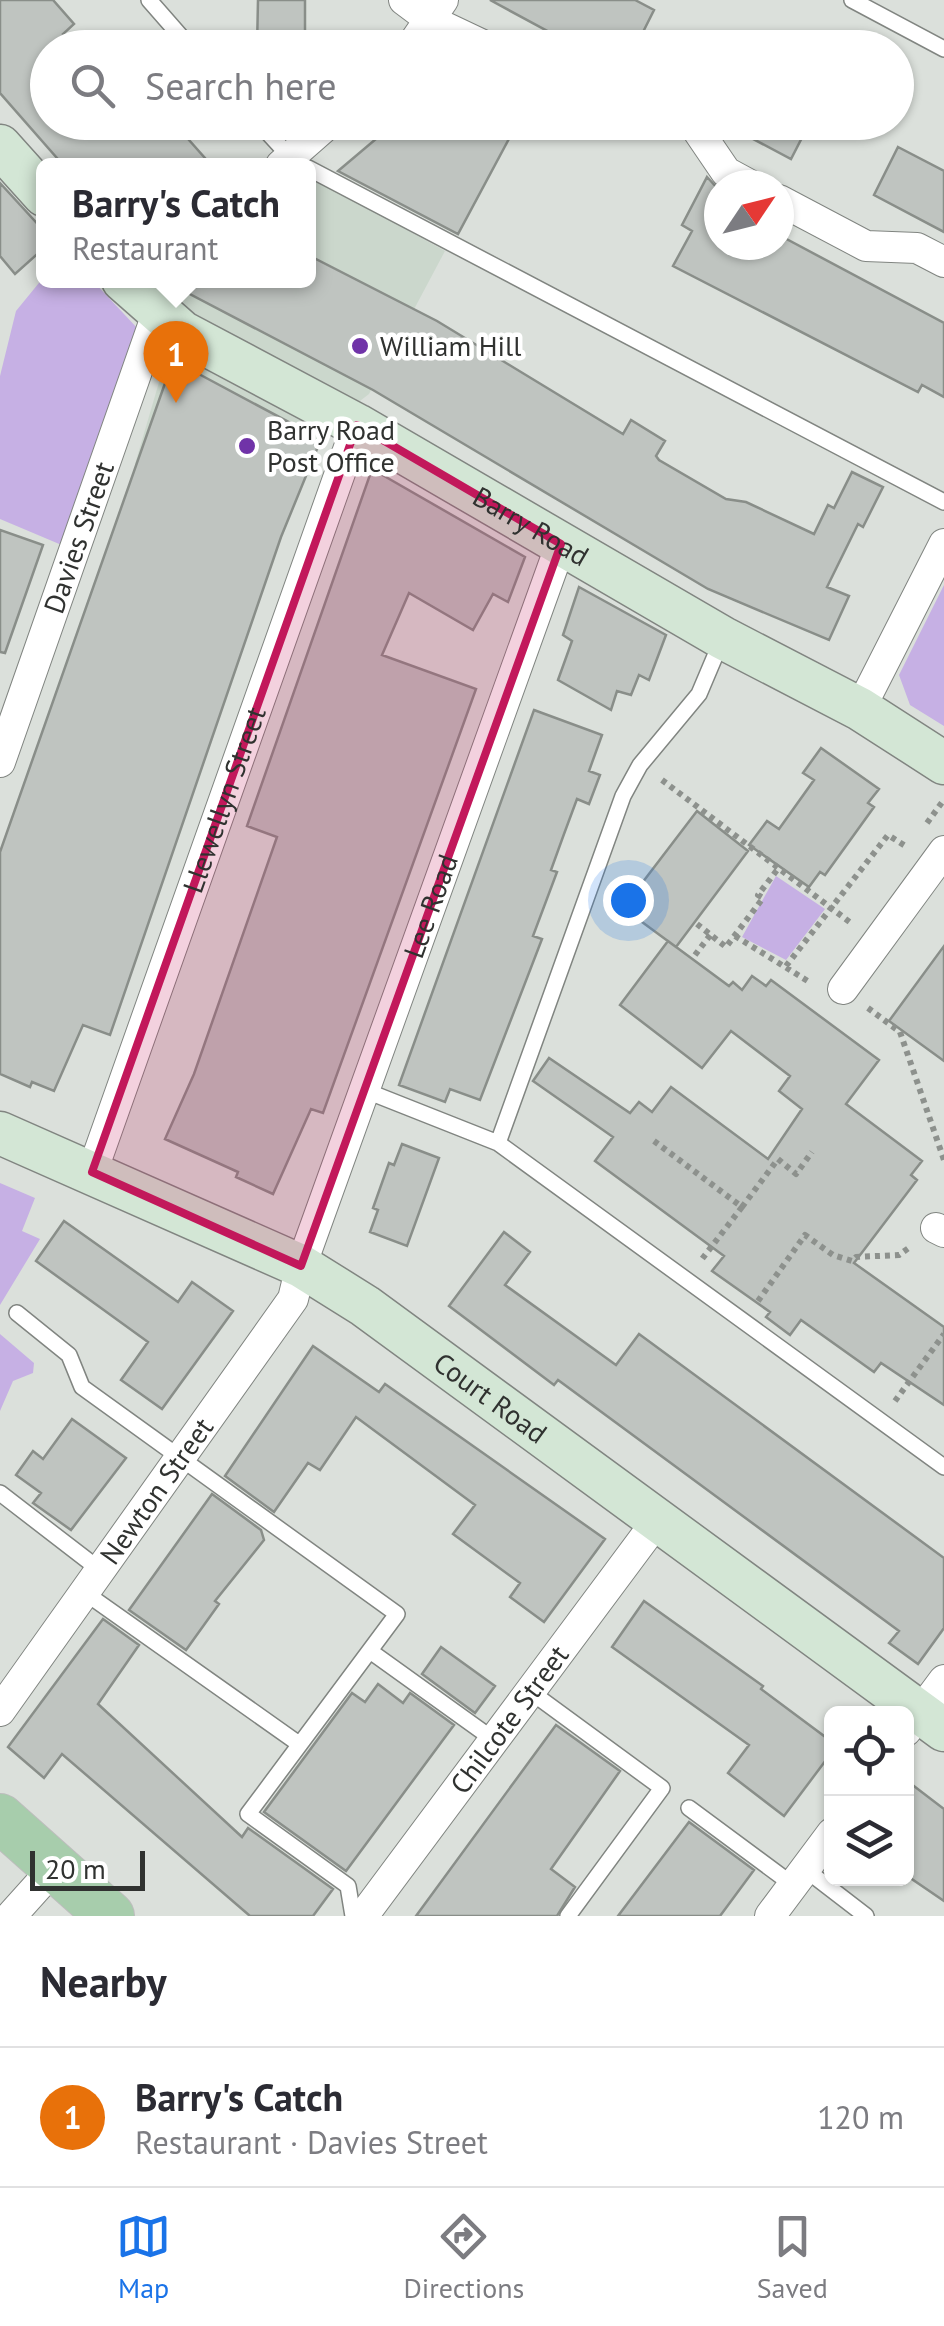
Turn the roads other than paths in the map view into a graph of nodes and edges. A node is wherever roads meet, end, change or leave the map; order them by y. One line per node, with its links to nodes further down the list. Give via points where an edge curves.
1 (149, 0): 5 (lane)
2 (404, 0): 4 (street)
3 (852, 0): 7 (lane)
4 (438, 10): 6 (street)
5 (176, 30)
6 (465, 30)
7 (908, 30)
8 (914, 33): 9 (lane)
9 (944, 49)
10 (704, 140): 12 (street)
11 (0, 146): 14 (street)
12 (725, 170)
13 (316, 174): 19 (lane)
14 (36, 185)
15 (794, 208): 16 (street, via 866,246 917,248)
16 (944, 262)
17 (144, 293): 18 (street, Barry Road); 24 (street, Davies Street)
18 (356, 426): 20 (street, Barry Road); 31 (street, Llewellyn Street)
19 (944, 502)
20 (561, 544): 22 (street, Barry Road); 28 (street, Lee Road)
21 (944, 545): 23 (street)
22 (723, 638): 23 (street, Barry Road); 30 (lane, via 699,694 623,796)
23 (860, 709): 25 (street, Barry Road)
24 (0, 762)
25 (944, 763)
26 (944, 851): 27 (street)
27 (843, 989)
28 (364, 1090): 30 (lane); 32 (street, Lee Road)
29 (0, 1132): 31 (street, Court Road)
30 (498, 1143): 35 (lane)
31 (92, 1172): 32 (street, Court Road)
32 (300, 1266): 34 (street, Newton Street, via 293,1300); 37 (street, Court Road, via 366,1306)
33 (17, 1313): 34 (lane, via 69,1355 82,1387)
34 (180, 1457): 38 (street, Newton Street); 39 (lane, via 397,1614)
35 (944, 1467)
36 (0, 1494): 38 (lane)
37 (657, 1522): 40 (street, Chilcote Street); 42 (street, Court Road)
38 (92, 1581): 41 (street, Newton Street); 44 (lane)
39 (370, 1652): 43 (lane); 44 (lane)
40 (530, 1692): 43 (street, Chilcote Street); 54 (lane, via 662,1788)
41 (0, 1710)
42 (929, 1712)
43 (494, 1740): 53 (street, Chilcote Street)
44 (299, 1744): 52 (lane, via 248,1814 348,1886)
45 (689, 1808): 49 (lane)
46 (0, 1818): 48 (main road)
47 (824, 1844): 49 (street)
48 (55, 1867): 50 (street); 51 (main road)
49 (799, 1878): 55 (street); 56 (lane)
50 (10, 1916)
51 (110, 1916)
52 (352, 1916)
53 (363, 1916)
54 (568, 1916)
55 (770, 1916)
56 (866, 1916)

